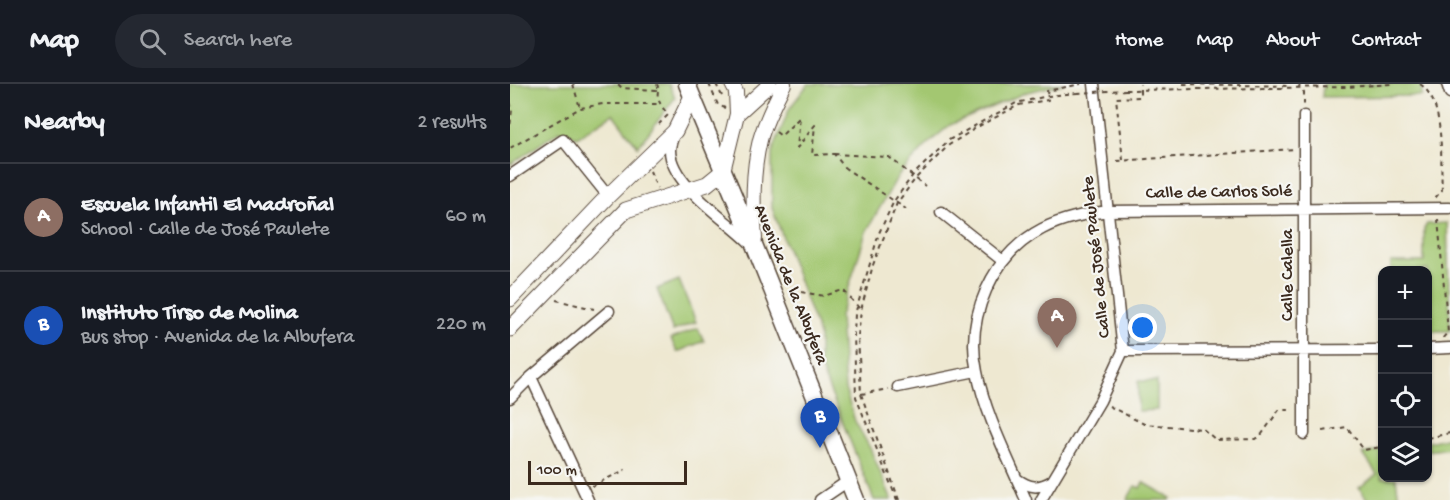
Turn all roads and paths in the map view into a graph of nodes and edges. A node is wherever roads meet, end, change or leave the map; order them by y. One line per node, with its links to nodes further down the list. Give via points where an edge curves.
1 (573, 84): 25 (path)
2 (618, 84): 17 (path, via 622,88)
3 (657, 84): 17 (path)
4 (716, 84): 21 (path)
5 (732, 84): 26 (street)
6 (770, 84): 26 (street)
7 (784, 84): 29 (street)
8 (1081, 84): 22 (path, via 1047,92)
9 (1094, 84): 50 (street, Calle de José Paulete)
10 (1140, 84): 19 (path)
11 (1183, 84): 16 (path)
12 (1391, 84): 15 (path)
13 (1420, 84): 46 (path, via 1426,88 1438,116 1442,190 1435,198)
14 (1447, 84): 20 (street)
15 (1300, 85): 16 (path); 27 (path)
16 (1294, 86): 19 (path)
17 (658, 90): 24 (path)
18 (689, 90): 31 (main road); 38 (main road, Avenida de la Albufera)
19 (1140, 91): 22 (path, bridge); 36 (path, via 1140,97 1116,98)
20 (1450, 93)
21 (722, 96)
22 (1048, 96): 40 (path, via 1048,100 1019,105 979,126 949,145)
23 (510, 102): 30 (path)
24 (661, 104): 25 (path); 28 (path, via 668,115)
25 (580, 108): 32 (path)
26 (736, 114): 38 (street)
27 (1304, 116): 33 (street, Calle Calella)
28 (659, 124)
29 (765, 126): 34 (path, via 781,136 800,117 796,148 815,125 812,154); 52 (street, via 753,175)
30 (510, 128)
31 (675, 131): 35 (main road); 42 (street, via 670,151 677,173)
32 (510, 148)
33 (1304, 148): 36 (path); 49 (street, Calle Calella)
34 (834, 154): 40 (path, via 890,157); 45 (path, via 845,168)
35 (646, 159): 43 (main road); 44 (path)
36 (1123, 160): 37 (path)
37 (1117, 161)
38 (723, 171): 42 (main road, via 707,184); 52 (main road, Avenida de la Albufera)
39 (510, 176): 43 (street, via 563,140)
40 (915, 177): 41 (path); 45 (path)
41 (926, 186)
42 (690, 189): 44 (main road); 52 (street)
43 (608, 196): 55 (main road)
44 (661, 198): 60 (main road, via 626,210)
45 (896, 202): 48 (path); 57 (path, via 879,233); 58 (path)
46 (1436, 208): 47 (street, Calle de Carlos Solé); 49 (street, Calle de Carlos Solé); 61 (path, via 1448,332 1442,338)
47 (1450, 208)
48 (906, 209)
49 (1305, 209): 50 (street, Calle de Carlos Solé); 64 (street, Calle Calella)
50 (1108, 211): 53 (street, Calle de Carlos Solé, via 1063,220 1042,229); 63 (street, Calle de José Paulete)
51 (941, 212): 53 (street)
52 (755, 248): 79 (main road, Avenida de la Albufera)
53 (1003, 261): 65 (street, Calle de Carlos Solé, via 980,305 974,330)
54 (801, 292): 57 (path, via 824,296 843,290)
55 (510, 299)
56 (554, 300): 59 (path)
57 (857, 304): 58 (path); 84 (path, via 856,397)
58 (861, 310): 68 (path)
59 (609, 311): 66 (street)
60 (510, 329)
61 (1447, 349)
62 (1378, 350): 64 (street)
63 (1124, 351): 64 (street); 70 (street, Calle de José Paulete)
64 (1305, 351): 74 (street, Calle Calella)
65 (976, 371): 67 (street); 78 (street, Calle de Carlos Solé)
66 (531, 377): 69 (street); 81 (street)
67 (898, 387): 68 (path)
68 (861, 394): 84 (path)
69 (510, 398)
70 (1100, 401): 71 (path, via 1144,424 1203,429 1216,440 1255,439 1279,410); 80 (street, Calle de José Paulete)
71 (1290, 410)
72 (1323, 431): 76 (path, via 1347,427 1364,450)
73 (1450, 433): 75 (path)
74 (1304, 434)
75 (1432, 437)
76 (1378, 448)
77 (625, 470): 81 (path)
78 (1017, 479): 80 (street, via 1037,488); 85 (street, Calle de Carlos Solé)
79 (848, 481): 82 (street); 83 (main road, Avenida de la Albufera)
80 (1053, 481): 86 (street, Calle de José Paulete)
81 (586, 495)
82 (820, 500)
83 (856, 500)
84 (898, 500)
85 (1026, 500)
86 (1041, 500)

